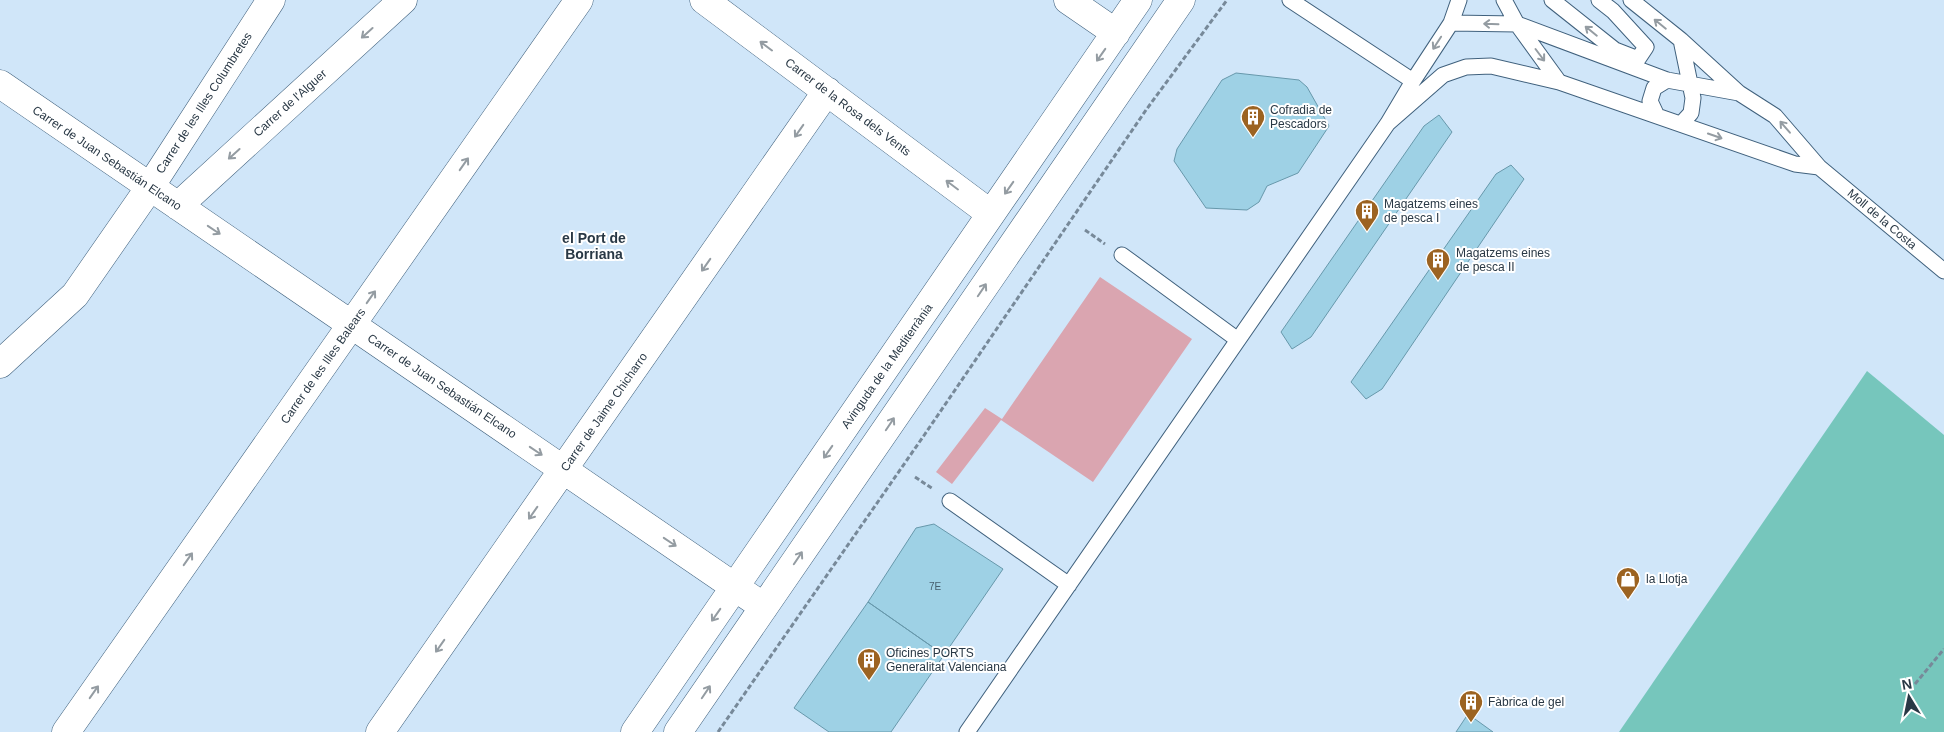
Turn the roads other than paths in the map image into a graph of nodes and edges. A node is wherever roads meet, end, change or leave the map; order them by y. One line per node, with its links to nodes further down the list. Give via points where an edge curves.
1 (272, 0): 29 (street, Carrer de les Illes Columbretes)
2 (403, 0): 30 (street, Carrer de l'Alguer, one-way to 30)
3 (579, 0): 34 (street, Carrer de les Illes Balears, one-way to 3)
4 (704, 0): 23 (street, Carrer de la Rosa dels Vents, one-way to 4)
5 (1068, 0): 16 (street)
6 (1138, 0): 16 (street, Avinguda de la Mediterrània)
7 (1181, 0): 41 (street, one-way to 7)
8 (1290, 0): 19 (lane)
9 (1459, 0): 14 (lane)
10 (1504, 0): 15 (lane)
11 (1552, 0): 12 (lane, one-way to 11, via 1646,47 1638,59 1615,50)
12 (1599, 0)
13 (1631, 0): 17 (lane, one-way to 13)
14 (1451, 22): 15 (lane, one-way to 14); 19 (lane, one-way to 19)
15 (1517, 24): 18 (lane); 20 (lane, one-way to 20)
16 (1116, 33): 31 (street, Avinguda de la Mediterrània, one-way to 31)
17 (1681, 40): 22 (lane); 24 (lane)
18 (1667, 80): 22 (lane); 25 (lane, via 1654,88 1650,101)
19 (1413, 81): 26 (lane)
20 (1560, 82): 25 (lane); 26 (lane, via 1491,66 1466,67 1443,75)
21 (0, 84): 29 (street, Carrer de Juan Sebastián Elcano)
22 (1691, 84): 24 (lane); 27 (lane, via 1691,113)
23 (827, 92): 31 (street, Carrer de la Rosa dels Vents, one-way to 23); 37 (street, Carrer de Jaime Chicharro, one-way to 37)
24 (1739, 93): 28 (lane, Moll de la Costa, one-way to 24, via 1775,116)
25 (1658, 116): 27 (lane)
26 (1388, 123): 35 (lane)
27 (1682, 124): 28 (lane, one-way to 28, via 1795,164)
28 (1820, 167): 33 (lane, Moll de la Costa)
29 (150, 187): 30 (street, Carrer de Juan Sebastián Elcano); 36 (street, Carrer de les Illes Columbretes, via 75,295)
30 (178, 206): 34 (street, Carrer de Juan Sebastián Elcano, one-way to 34)
31 (991, 214): 40 (street, Avinguda de la Mediterrània, one-way to 40)
32 (1122, 255): 35 (lane)
33 (1944, 271)
34 (352, 325): 37 (street, Carrer de Juan Sebastián Elcano, one-way to 37); 42 (street, Carrer de les Illes Balears, one-way to 34)
35 (1238, 340): 39 (lane)
36 (0, 364)
37 (563, 470): 40 (street, Carrer de Juan Sebastián Elcano, one-way to 40); 43 (street, Carrer de Jaime Chicharro, one-way to 43)
38 (950, 501): 39 (lane)
39 (1070, 584): 46 (lane)
40 (735, 587): 41 (street, Carrer de Juan Sebastián Elcano); 44 (street, Avinguda de la Mediterrània, one-way to 44)
41 (764, 607): 45 (street, one-way to 41)
42 (66, 732)
43 (380, 732)
44 (635, 732)
45 (678, 732)
46 (966, 732)

